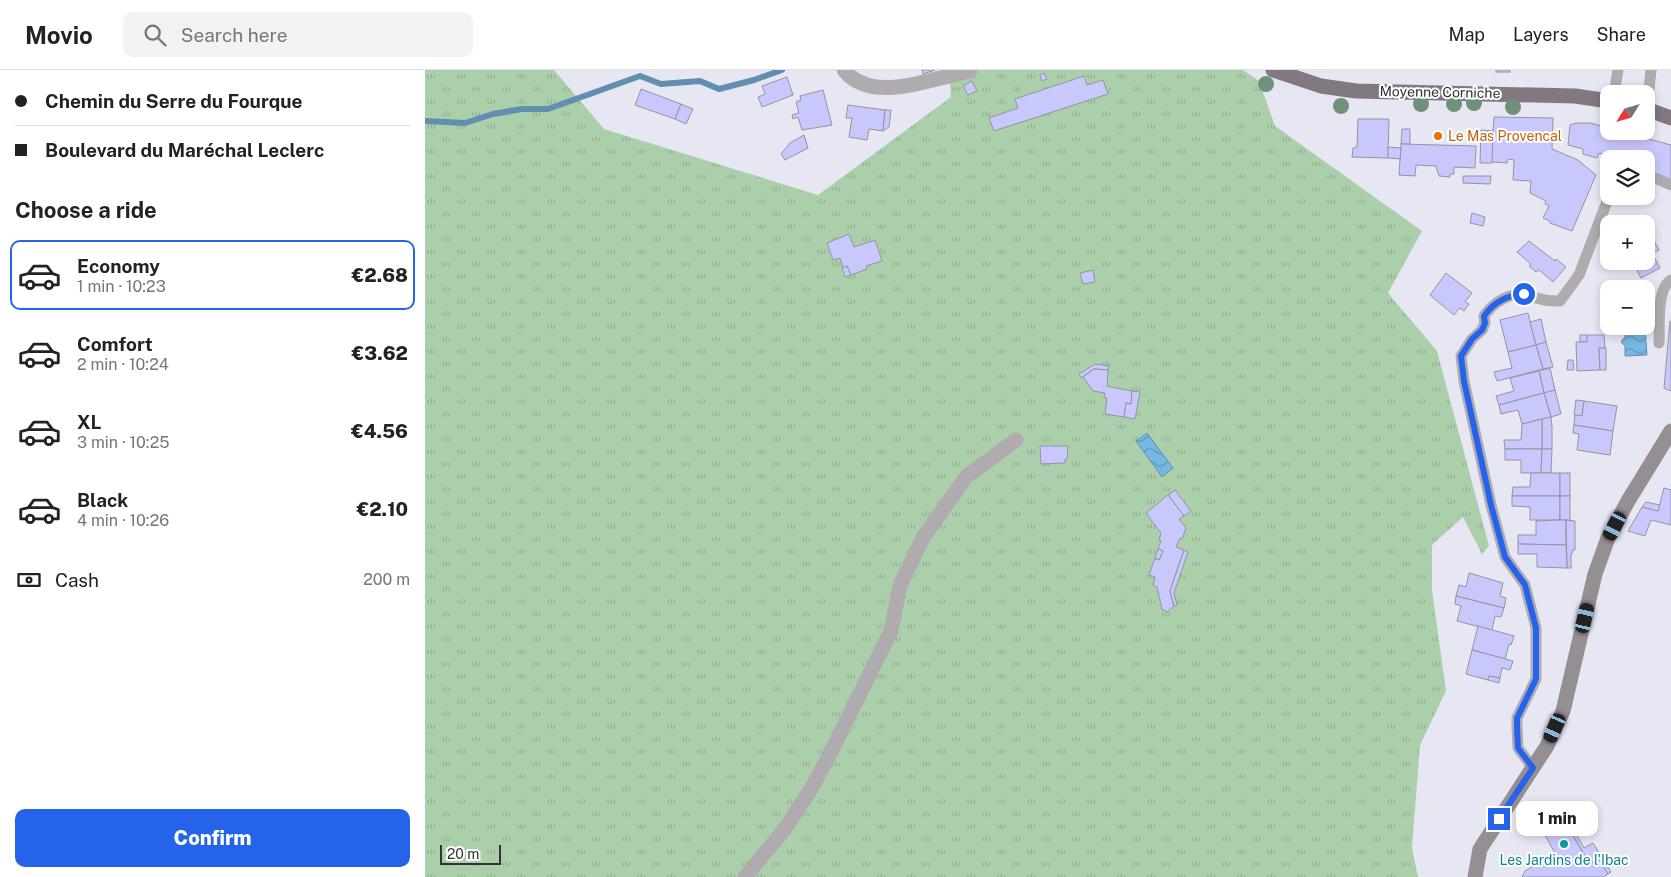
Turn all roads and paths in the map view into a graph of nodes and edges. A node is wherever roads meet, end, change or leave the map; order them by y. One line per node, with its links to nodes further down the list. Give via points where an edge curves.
1 (844, 70): 5 (street, via 858,82 893,88)
2 (1273, 70): 8 (main road, Moyenne Corniche, via 1321,86 1356,90 1566,95)
3 (1619, 70): 6 (lane)
4 (1651, 70): 7 (lane)
5 (969, 71)
6 (1616, 85)
7 (1649, 85)
8 (1600, 100)
9 (1655, 112): 10 (main road)
10 (1671, 118)
11 (1655, 178): 12 (lane)
12 (1671, 185)
13 (1606, 205): 18 (lane, via 1579,275 1560,300 1547,302 1524,294 1501,300 1489,309 1484,316 1482,330 1461,356 1491,505 1505,557 1525,585 1536,628 1536,679 1517,718 1518,748)
14 (1671, 280): 15 (lane, via 1666,283 1661,296)
15 (1659, 343)
16 (1671, 431): 18 (street, via 1608,538 1595,574 1563,711)
17 (1016, 440): 19 (street, via 967,476 923,536 900,586 891,631 831,752 783,830)
18 (1533, 768): 20 (street, via 1480,849)
19 (745, 877)
20 (1475, 877)

